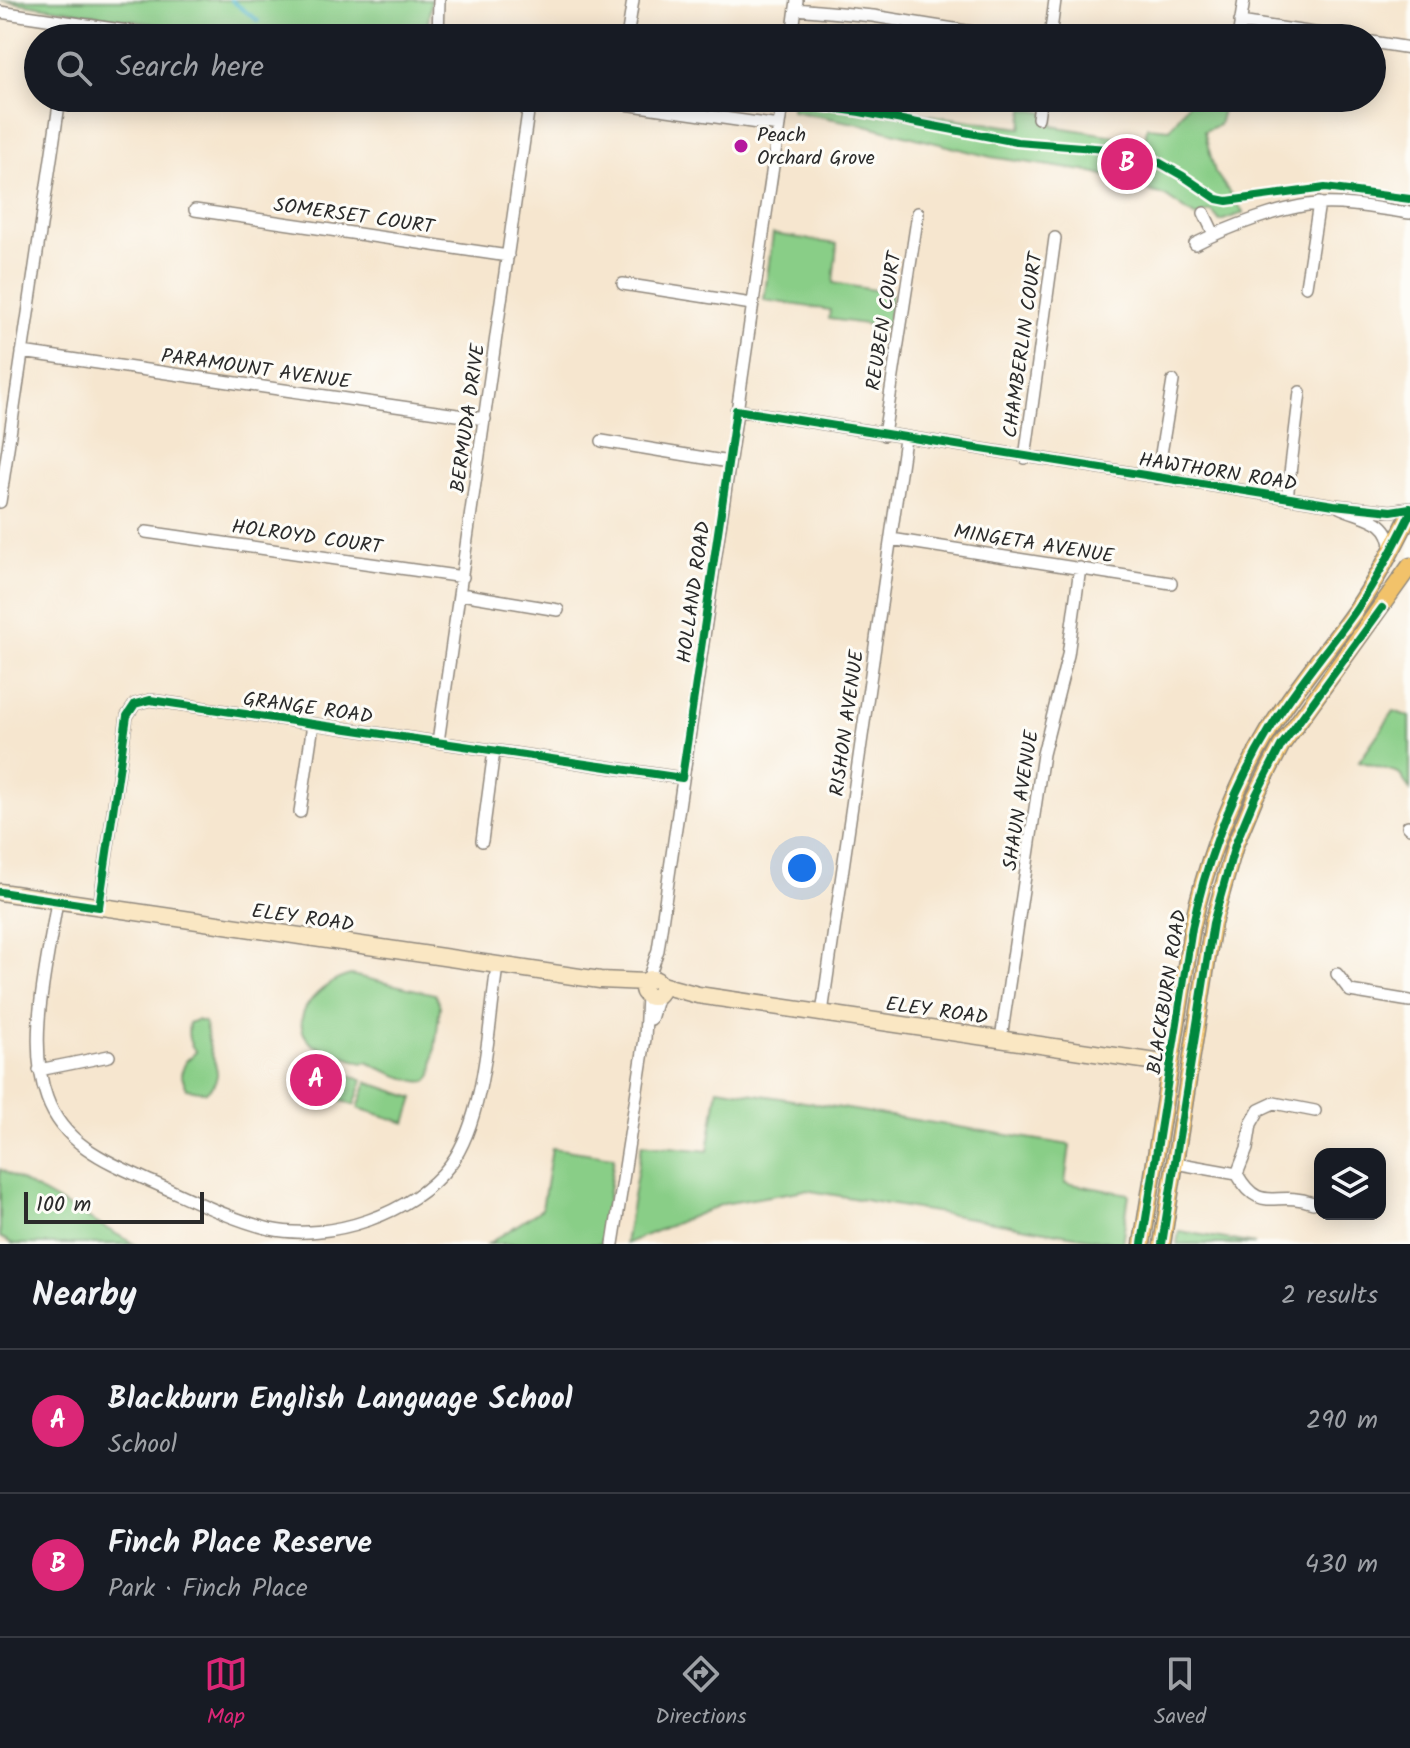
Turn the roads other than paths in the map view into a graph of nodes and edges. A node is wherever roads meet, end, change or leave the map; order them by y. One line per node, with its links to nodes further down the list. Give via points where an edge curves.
1 (439, 0): 10 (street)
2 (633, 0): 11 (street)
3 (1055, 0): 14 (street)
4 (1244, 0): 7 (street)
5 (797, 4): 12 (street); 13 (street)
6 (0, 12): 8 (street)
7 (1240, 22): 15 (street)
8 (71, 23): 9 (street)
9 (78, 24)
10 (438, 24)
11 (629, 24)
12 (794, 24)
13 (923, 24)
14 (1052, 24)
15 (1254, 24)
16 (1386, 44): 17 (street)
17 (1410, 48)
18 (58, 112): 37 (street)
19 (528, 112): 33 (street, BERMUDA DRIVE)
20 (689, 112): 24 (street)
21 (781, 112): 24 (street, HOLLAND ROAD)
22 (1039, 112): 23 (street)
23 (1038, 118)
24 (779, 126): 36 (street, HOLLAND ROAD)
25 (1319, 203): 29 (street); 30 (street); 35 (street)
26 (195, 210): 33 (street, SOMERSET COURT)
27 (918, 213): 42 (street, REUBEN COURT)
28 (1204, 213): 30 (street)
29 (1410, 213)
30 (1214, 234): 32 (street)
31 (1055, 238): 45 (street, CHAMBERLIN COURT)
32 (1195, 244)
33 (508, 256): 41 (street, BERMUDA DRIVE)
34 (623, 284): 36 (street)
35 (1306, 286)
36 (752, 304): 40 (street, HOLLAND ROAD)
37 (22, 352): 41 (street, PARAMOUNT AVENUE); 49 (street)
38 (1173, 381): 47 (street)
39 (1300, 392): 48 (street)
40 (736, 410): 42 (street, HAWTHORN ROAD); 46 (street, HOLLAND ROAD)
41 (485, 419): 58 (street, BERMUDA DRIVE)
42 (884, 435): 43 (street, HAWTHORN ROAD)
43 (905, 439): 45 (street, HAWTHORN ROAD); 53 (street, RISHON AVENUE)
44 (602, 441): 46 (street)
45 (1025, 458): 47 (street, HAWTHORN ROAD)
46 (729, 462): 66 (street, HOLLAND ROAD)
47 (1157, 478): 48 (street, HAWTHORN ROAD)
48 (1287, 498): 50 (street, HAWTHORN ROAD)
49 (0, 502)
50 (1334, 505): 51 (street, HAWTHORN ROAD); 55 (street, HAWTHORN ROAD, via 1380,522 1390,536)
51 (1410, 511): 55 (main road, BLACKBURN ROAD)
52 (146, 532): 58 (street, HOLROYD COURT)
53 (891, 539): 57 (street, MINGETA AVENUE); 76 (street, RISHON AVENUE)
54 (1410, 541): 62 (main road, via 1382,585)
55 (1391, 553): 62 (main road, BLACKBURN ROAD)
56 (1410, 566): 80 (main road, BLACKBURN ROAD, via 1281,746 1244,821 1213,923)
57 (1080, 568): 59 (street, MINGETA AVENUE); 77 (street, SHAUN AVENUE, via 1068,655 1043,754)
58 (463, 577): 60 (street, BERMUDA DRIVE)
59 (1171, 583)
60 (461, 594): 61 (street); 64 (street, BERMUDA DRIVE)
61 (558, 610)
62 (1332, 643): 79 (main road, BLACKBURN ROAD, via 1270,728 1221,826 1199,895)
63 (313, 724): 64 (street, GRANGE ROAD); 67 (street); 71 (street, GRANGE ROAD, via 150,700 135,704 127,716)
64 (438, 742): 65 (street, GRANGE ROAD)
65 (494, 751): 66 (street, GRANGE ROAD); 68 (street)
66 (682, 778): 74 (street, HOLLAND ROAD)
67 (300, 812)
68 (482, 841)
69 (0, 892): 70 (main road, ELEY ROAD)
70 (57, 901): 71 (main road, ELEY ROAD); 81 (street, via 37,1039)
71 (99, 907): 72 (main road, ELEY ROAD)
72 (497, 966): 74 (main road, ELEY ROAD); 81 (street, via 478,1096 450,1165 395,1209 361,1224 274,1230 236,1220 95,1156 65,1131 47,1101)
73 (1337, 974): 75 (street, via 1350,991)
74 (653, 989): 76 (main road, ELEY ROAD); 86 (street, HOLLAND ROAD)
75 (1410, 1001)
76 (822, 1013): 77 (main road, ELEY ROAD)
77 (1001, 1039): 79 (main road, ELEY ROAD)
78 (109, 1056): 81 (street)
79 (1170, 1064): 80 (main road); 87 (main road, BLACKBURN ROAD)
80 (1189, 1067): 83 (main road, BLACKBURN ROAD)
81 (39, 1070)
82 (1315, 1111): 84 (street, via 1274,1103 1259,1110)
83 (1175, 1163): 84 (street); 88 (main road, BLACKBURN ROAD)
84 (1237, 1174): 85 (street, via 1248,1193 1263,1199)
85 (1313, 1203)
86 (613, 1244)
87 (1142, 1244)
88 (1162, 1244)

